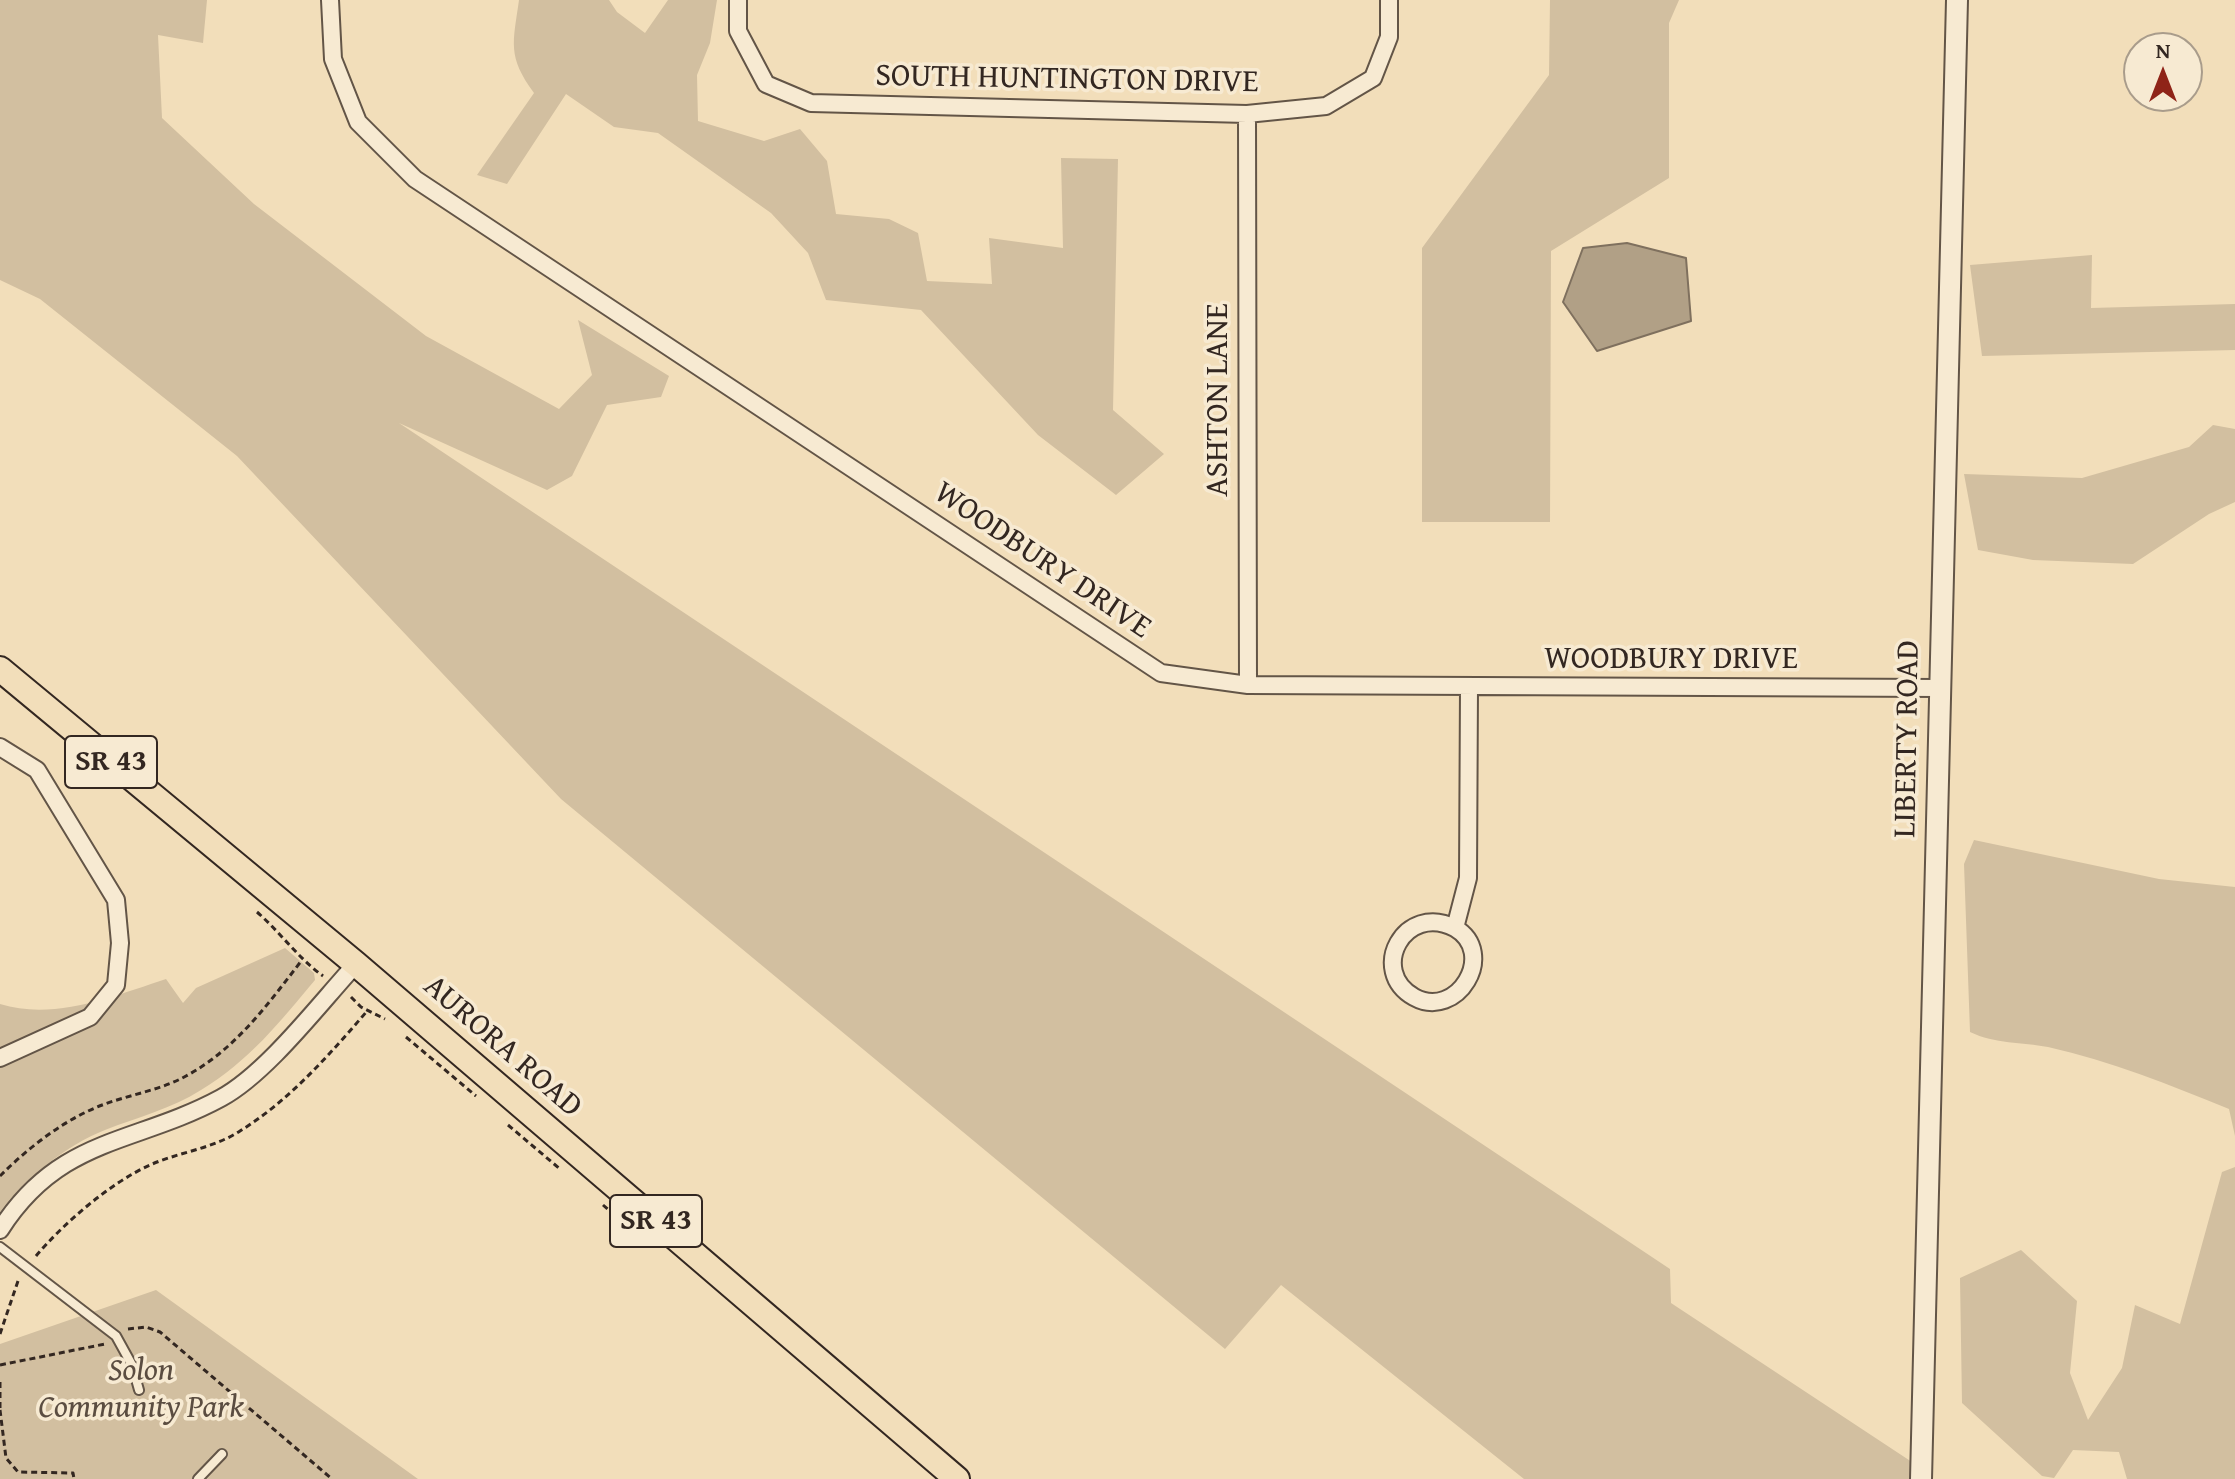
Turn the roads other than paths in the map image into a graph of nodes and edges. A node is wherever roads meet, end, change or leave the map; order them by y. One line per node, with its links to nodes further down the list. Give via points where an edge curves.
1 (330, 0): 7 (street, WOODBURY DRIVE, via 333,59 358,122 415,179 1161,673)
2 (738, 0): 5 (street, SOUTH HUNTINGTON DRIVE, via 738,31 766,84 811,103)
3 (1389, 0): 5 (street, SOUTH HUNTINGTON DRIVE, via 1389,37 1373,78 1326,106)
4 (1957, 0): 9 (street, LIBERTY ROAD)
5 (1247, 114): 7 (street, ASHTON LANE)
6 (0, 669): 12 (main road, AURORA ROAD / SR 43)
7 (1248, 685): 8 (street, WOODBURY DRIVE)
8 (1469, 688): 9 (street, WOODBURY DRIVE); 11 (street, via 1468,878)
9 (1939, 688): 20 (street, LIBERTY ROAD)
10 (0, 747): 13 (street, via 37,770 45,783 116,900 120,943 116,985 90,1017)
11 (1455, 928): 11 (street, via 1473,949 1466,986 1435,1002 1414,997 1393,967 1397,945 1408,930 1426,922)
12 (356, 964): 14 (street, via 266,1060 224,1096 77,1154 39,1182); 19 (main road, AURORA ROAD / SR 43)
13 (0, 1058)
14 (0, 1230)
15 (0, 1247): 16 (lane, via 116,1336)
16 (139, 1390)
17 (222, 1454): 18 (lane)
18 (198, 1479)
19 (957, 1479)
20 (1921, 1479)

